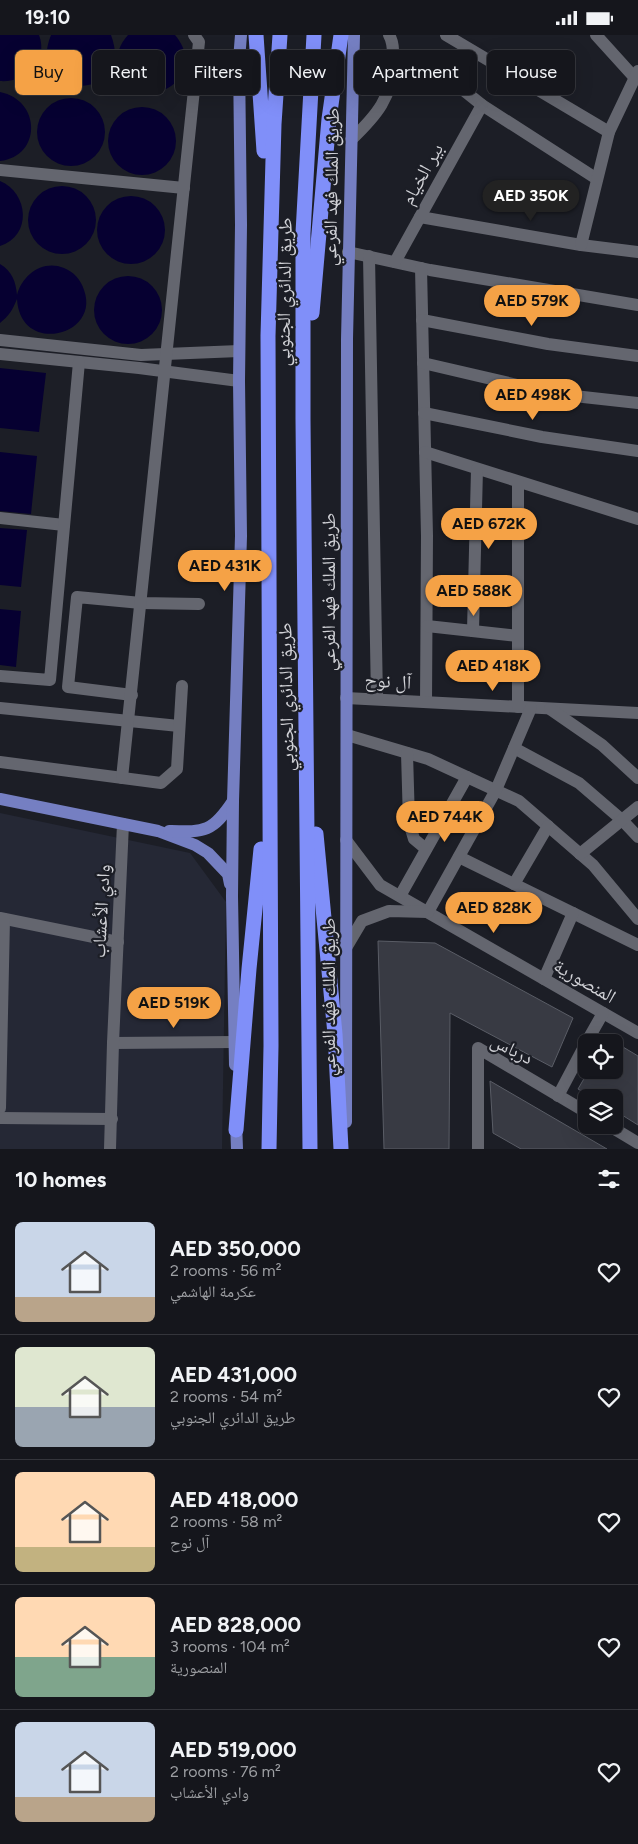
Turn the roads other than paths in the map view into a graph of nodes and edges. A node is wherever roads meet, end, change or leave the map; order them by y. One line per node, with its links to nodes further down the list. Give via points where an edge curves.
1 (194, 35): 18 (street, via 199,42)
2 (241, 35): 30 (main road)
3 (256, 35): 26 (highway)
4 (280, 35): 26 (highway, طريق الدائري الجنوبي)
5 (314, 35): 40 (highway, طريق الدائري الجنوبي, via 303,233)
6 (341, 35): 40 (highway, via 329,119)
7 (354, 35): 15 (main road, طريق الملك فهد الفرعي)
8 (389, 35): 15 (street, via 394,64 388,95 372,119)
9 (596, 35): 11 (street)
10 (452, 37): 14 (street)
11 (637, 76): 14 (street)
12 (470, 95): 13 (street)
13 (482, 105): 17 (street); 19 (street, بير الخيام)
14 (609, 132): 17 (street)
15 (351, 140): 21 (main road, طريق الملك فهد الفرعي)
16 (0, 170): 18 (street)
17 (597, 179): 20 (street)
18 (184, 188): 31 (street)
19 (420, 217): 20 (street); 24 (street, بير الخيام)
20 (581, 245): 22 (street)
21 (348, 252): 23 (street); 56 (main road, طريق الملك فهد الفرعي)
22 (638, 253)
23 (369, 256): 24 (street); 57 (street)
24 (395, 262): 25 (street)
25 (421, 268): 27 (street); 28 (street)
26 (270, 273): 65 (highway, طريق الدائري الجنوبي)
27 (638, 305)
28 (422, 320): 33 (street, via 548,344); 35 (street)
29 (0, 340): 31 (street, via 141,355)
30 (239, 351): 31 (street); 37 (main road)
31 (167, 353): 36 (street)
32 (0, 354): 34 (street)
33 (638, 356)
34 (79, 362): 36 (street); 47 (street)
35 (423, 363): 38 (street, via 556,394); 39 (street)
36 (165, 372): 37 (street); 48 (street)
37 (239, 381): 77 (main road, via 241,536)
38 (638, 403)
39 (424, 413): 41 (street, via 542,437); 42 (street)
40 (303, 419): 69 (highway, طريق الدائري الجنوبي)
41 (638, 451)
42 (425, 452): 43 (street); 50 (street)
43 (477, 469): 44 (street); 51 (street)
44 (518, 482): 46 (street); 52 (street)
45 (0, 518): 47 (street)
46 (638, 519)
47 (64, 525): 53 (street, via 50,680)
48 (142, 603): 49 (street); 55 (street); 55 (street, via 77,597 68,687)
49 (199, 604)
50 (426, 626): 51 (street); 58 (street)
51 (473, 631): 52 (street)
52 (518, 636): 59 (street)
53 (0, 676)
54 (182, 686): 66 (street)
55 (132, 695): 64 (street)
56 (346, 698): 57 (street, آل نوح); 67 (main road, طريق الملك فهد الفرعي)
57 (377, 699): 58 (street, آل نوح)
58 (426, 702): 59 (street, آل نوح)
59 (518, 707): 60 (street, آل نوح)
60 (531, 707): 62 (street, آل نوح); 68 (street)
61 (0, 708): 64 (street)
62 (550, 709): 63 (street, آل نوح); 74 (street, via 602,745)
63 (638, 713)
64 (129, 721): 66 (street); 73 (street)
65 (269, 723): 111 (highway, via 260,868); 116 (highway, طريق الدائري الجنوبي)
66 (179, 726): 73 (street, via 177,769 161,783)
67 (347, 735): 70 (street); 84 (main road, طريق الملك فهد الفرعي)
68 (514, 748): 75 (street); 79 (street, via 579,783)
69 (307, 753): 117 (highway, طريق الدائري الجنوبي); 118 (highway, via 335,1034)
70 (407, 753): 72 (street); 85 (street, via 409,822 414,839)
71 (0, 762): 73 (street)
72 (467, 777): 75 (street); 85 (street)
73 (122, 778)
74 (638, 778)
75 (496, 791): 81 (street, via 519,801); 87 (street)
76 (0, 799): 80 (main road)
77 (233, 801): 82 (main road, via 213,825 199,832); 89 (main road)
78 (638, 807): 79 (street)
79 (622, 820): 83 (street); 86 (street)
80 (124, 824): 82 (main road); 95 (street, وادي الأعشاب)
81 (548, 826): 86 (street); 88 (street)
82 (158, 831): 89 (main road, via 208,853 228,874)
83 (638, 837)
84 (346, 840): 90 (street, المنصورية, via 380,885); 97 (main road, طريق الملك فهد الفرعي)
85 (426, 849): 90 (street)
86 (580, 854): 94 (street)
87 (459, 857): 88 (street); 91 (street)
88 (514, 884): 92 (street)
89 (232, 896): 103 (main road)
90 (400, 896): 91 (street, المنصورية)
91 (428, 912): 97 (street, via 389,911 362,921); 98 (street, المنصورية)
92 (573, 913): 96 (street); 98 (street)
93 (2, 918): 95 (street); 100 (street)
94 (638, 919)
95 (118, 942): 104 (street, وادي الأعشاب)
96 (638, 945)
97 (346, 948): 119 (main road, طريق الملك فهد الفرعي)
98 (544, 979): 99 (street, المنصورية)
99 (603, 1013): 101 (street, المنصورية); 102 (street)
100 (1, 1025): 108 (street)
101 (638, 1033)
102 (591, 1034)
103 (235, 1042): 104 (street); 111 (main road)
104 (113, 1043): 110 (street, وادي الأعشاب)
105 (578, 1058): 106 (street)
106 (558, 1095): 107 (street, درباس); 120 (street, درباس, via 478,1049)
107 (578, 1107)
108 (0, 1108)
109 (0, 1118): 110 (street)
110 (112, 1119): 114 (street, وادي الأعشاب)
111 (236, 1130): 115 (main road)
112 (623, 1134): 113 (street)
113 (638, 1143)
114 (110, 1149)
115 (237, 1149)
116 (269, 1149)
117 (310, 1149)
118 (341, 1149)
119 (346, 1149)
120 (478, 1149)

